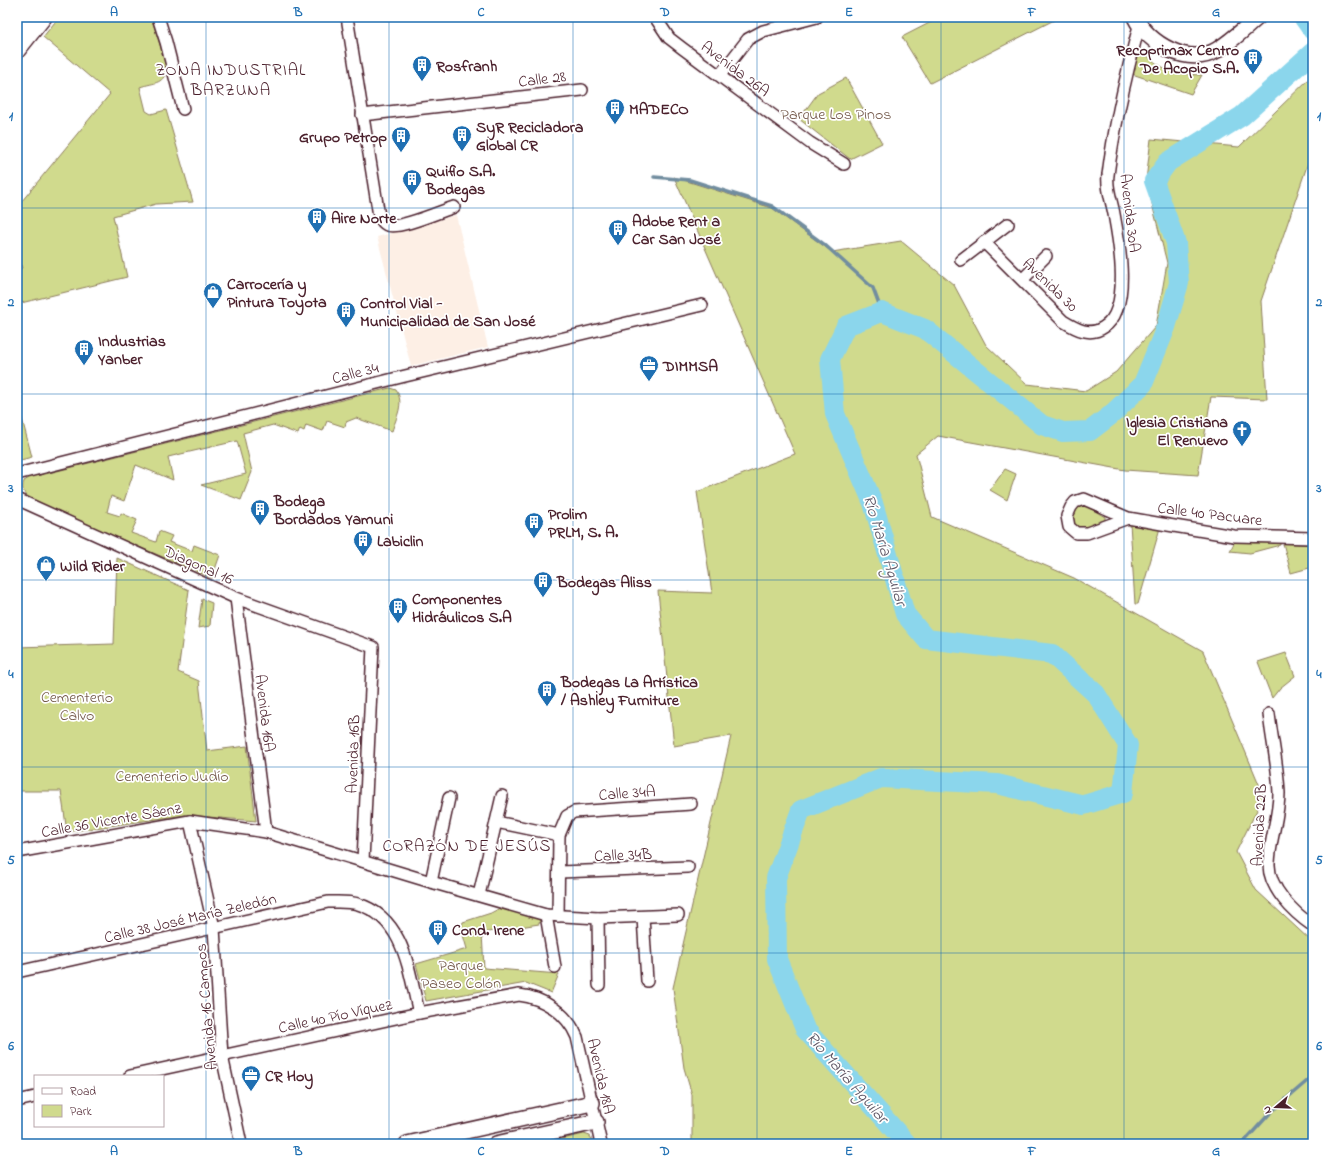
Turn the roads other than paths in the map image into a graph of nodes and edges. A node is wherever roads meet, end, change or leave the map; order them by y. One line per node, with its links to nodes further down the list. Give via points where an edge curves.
1 (30, 17): 10 (main road)
2 (44, 17): 11 (main road)
3 (158, 17): 14 (street)
4 (347, 17): 15 (street)
5 (656, 17): 12 (street, Avenida 26A, via 669,38)
6 (817, 17): 8 (street)
7 (1258, 17): 9 (main road, via 1216,50 1197,55 1180,54 1156,43)
8 (799, 19): 12 (street, via 748,38)
9 (1137, 21): 24 (street, Avenida 30A, via 1107,177 1122,273 1122,293 1116,313)
10 (17, 33)
11 (17, 51)
12 (720, 75): 16 (street, Avenida 26A, via 810,143)
13 (582, 90): 15 (street, Calle 28)
14 (183, 109)
15 (362, 115): 17 (street, via 379,216 386,225 398,226)
16 (844, 164)
17 (454, 207)
18 (1008, 224): 19 (street)
19 (984, 242): 21 (street); 22 (street, Avenida 30)
20 (1046, 256): 22 (street)
21 (961, 260)
22 (1023, 279): 24 (street, Avenida 30, via 1063,320 1075,328 1088,332)
23 (702, 305): 25 (street, Calle 34)
24 (1103, 328)
25 (17, 474)
26 (17, 499): 29 (street, Diagonal 16)
27 (1128, 518): 27 (street, Calle 40 Pacuare, via 1084,500 1075,502 1067,516 1070,526 1076,533 1087,533); 28 (street, Calle 40 Pacuare, via 1234,536)
28 (1313, 538)
29 (236, 598): 30 (street, Diagonal 16); 37 (street, Avenida 16A)
30 (373, 647): 40 (street, Avenida 16B)
31 (1269, 714): 49 (street, Avenida 22B, via 1279,792 1278,814 1269,864 1271,878 1277,890 1298,915)
32 (502, 796): 36 (street)
33 (449, 798): 43 (street)
34 (691, 804): 38 (street, Calle 34A, via 574,812 567,816)
35 (190, 822): 37 (street, Calle 36 Vicente Sáenz); 39 (street, Calle 36 Vicente Sáenz); 50 (street, Avenida 16 Campos)
36 (496, 822): 38 (street); 44 (street)
37 (266, 832): 40 (street, Calle 36 Vicente Sáenz)
38 (559, 835): 42 (street)
39 (17, 852)
40 (363, 862): 43 (street, Calle 36 Vicente Sáenz)
41 (688, 867): 42 (street, Calle 34B)
42 (560, 872): 45 (street)
43 (430, 882): 44 (street, Calle 36 Vicente Sáenz)
44 (479, 895): 45 (street, Calle 36 Vicente Sáenz)
45 (552, 915): 48 (street, Calle 36 Vicente Sáenz); 51 (street)
46 (678, 915): 47 (street, Calle 36 Vicente Sáenz)
47 (643, 917): 48 (street, Calle 36 Vicente Sáenz); 53 (street)
48 (598, 918): 54 (street)
49 (1313, 926)
50 (214, 928): 52 (street, Calle 38 José María Zeledón); 56 (street, Calle 38 José María Zeledón, via 328,902 358,904 370,909 392,926 401,943); 57 (street, Avenida 16 Campos)
51 (555, 966)
52 (17, 972)
53 (647, 981)
54 (599, 985)
55 (547, 1003): 56 (street, Calle 40 Pío Víquez, via 533,996 519,995); 61 (street, Avenida 18A, via 559,1011 574,1030)
56 (418, 1013): 57 (street, Calle 40 Pío Víquez)
57 (222, 1056): 58 (street, Calle 40 Pío Víquez); 63 (street, Avenida 16 Campos)
58 (135, 1075)
59 (34, 1097): 60 (street)
60 (17, 1101)
61 (592, 1103): 62 (street, Avenida 18A); 64 (main road)
62 (596, 1122): 65 (main road); 66 (street, Avenida 18A)
63 (241, 1144)
64 (407, 1144)
65 (496, 1144)
66 (601, 1144)

